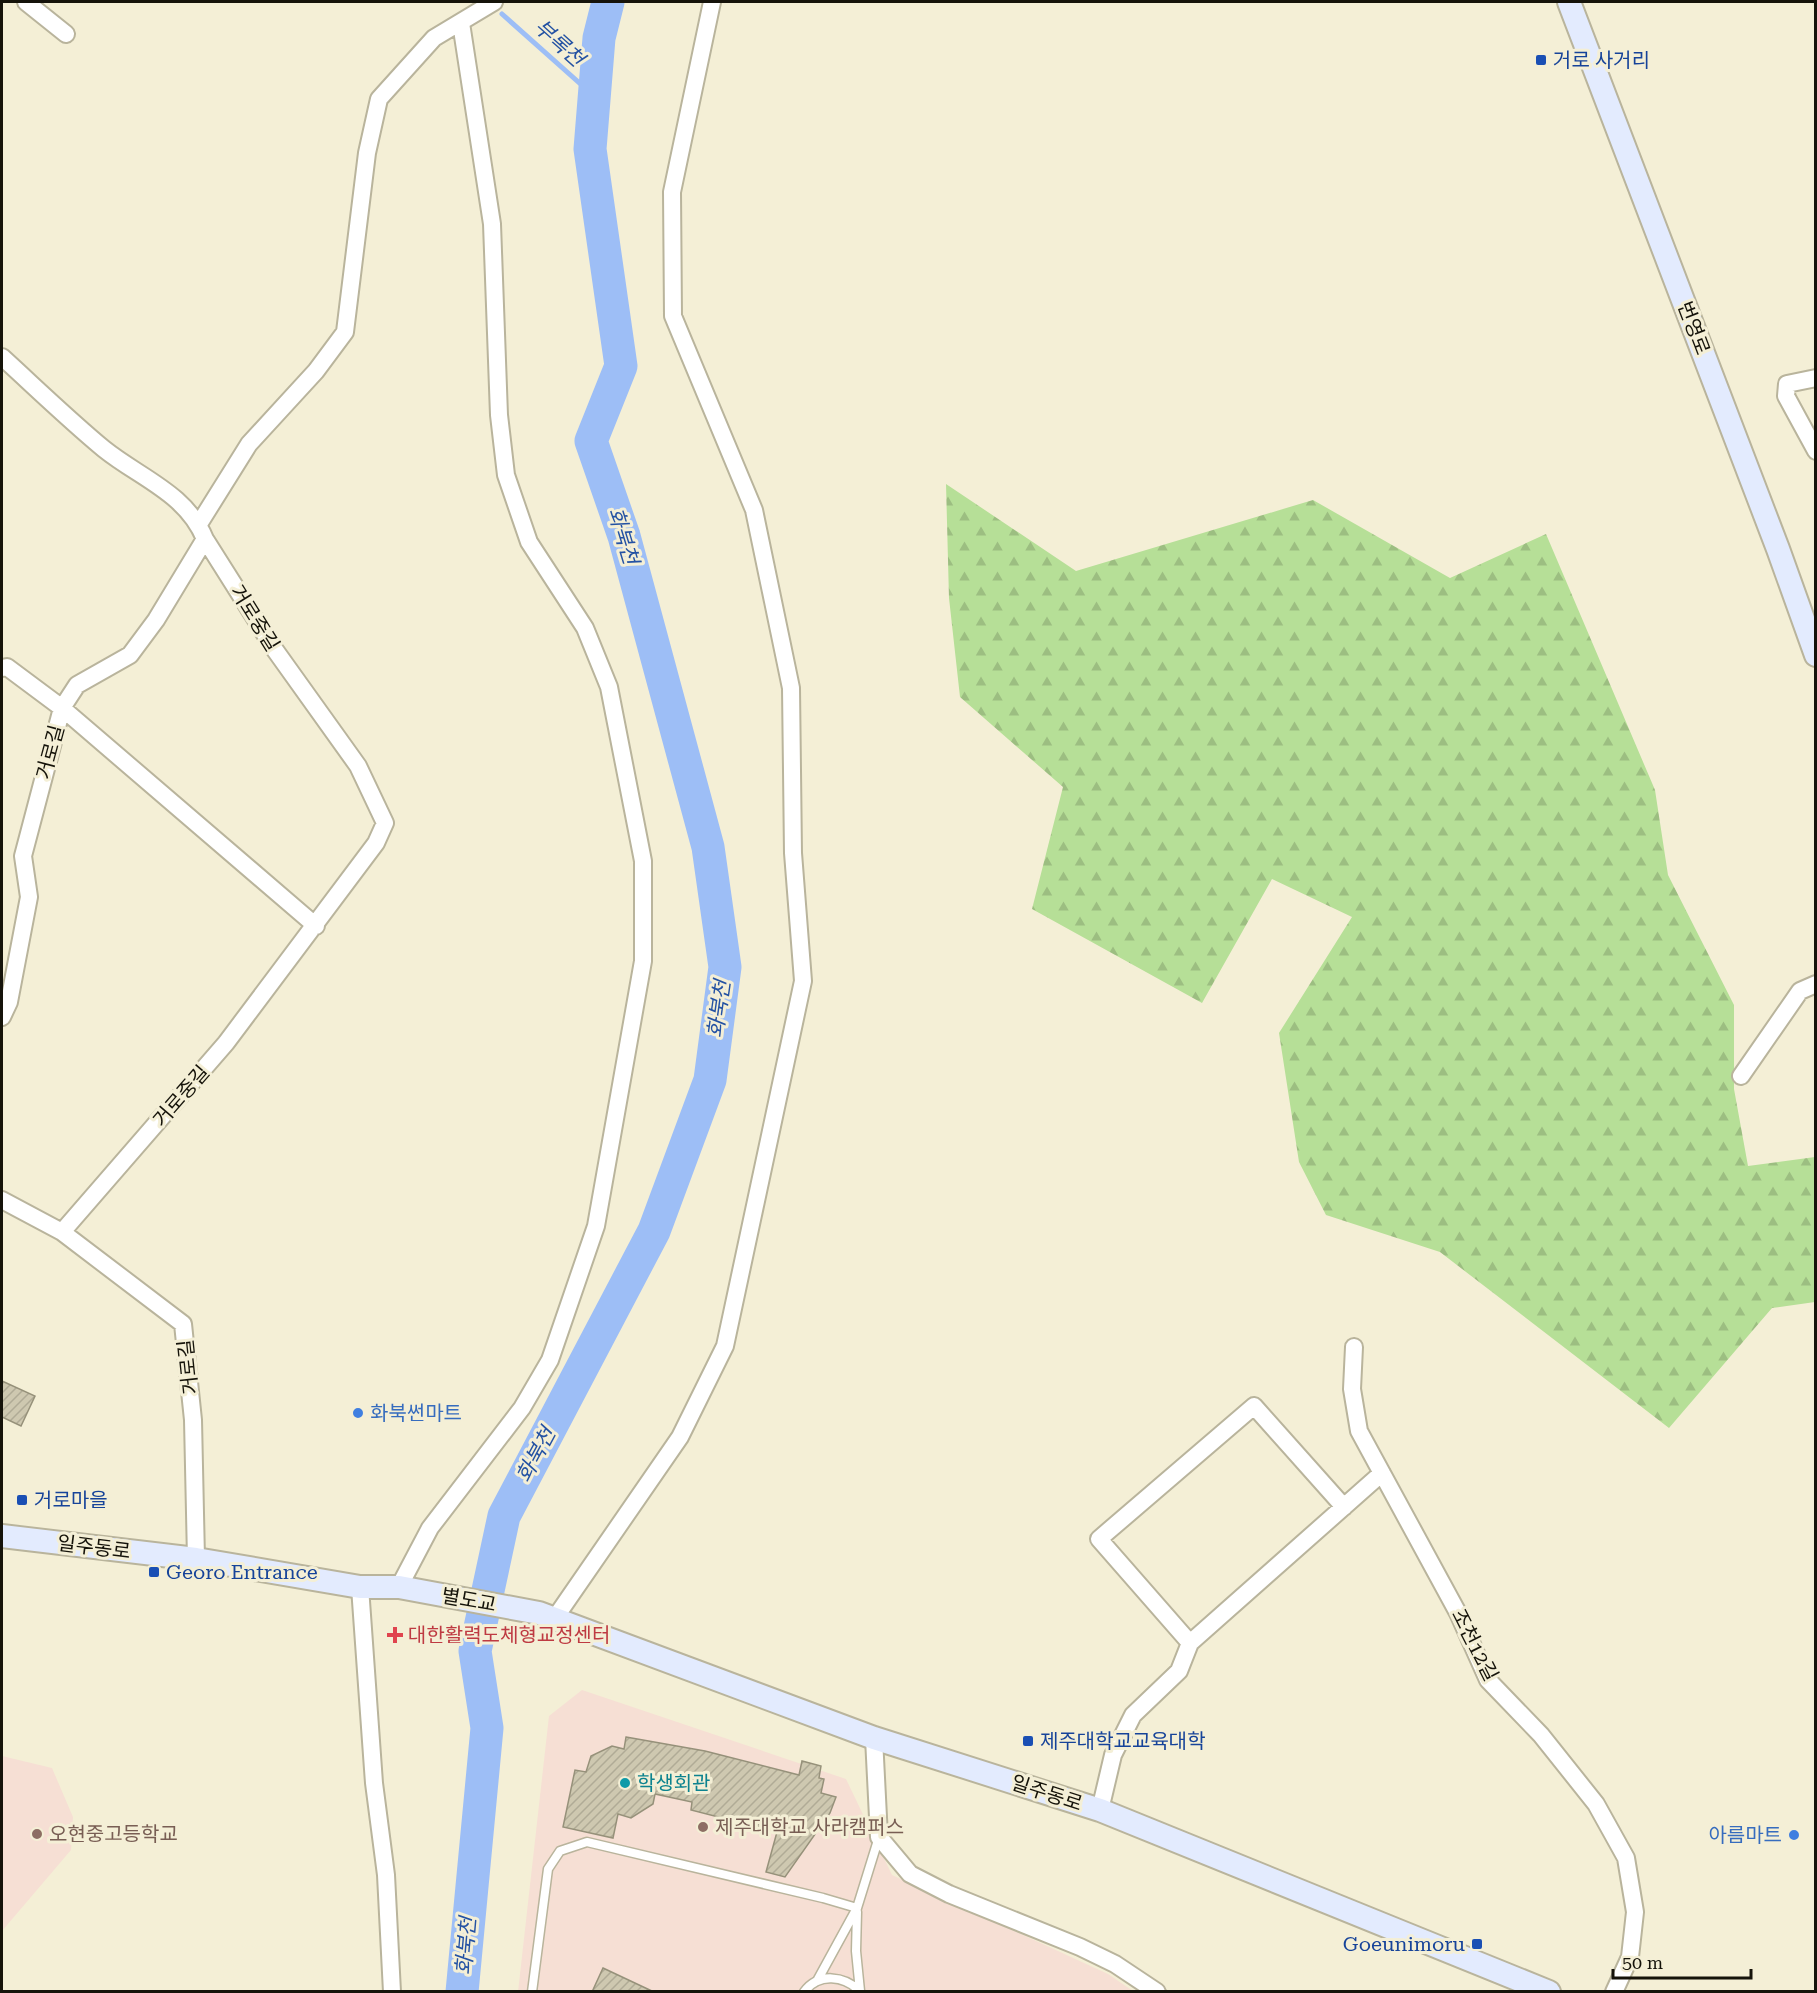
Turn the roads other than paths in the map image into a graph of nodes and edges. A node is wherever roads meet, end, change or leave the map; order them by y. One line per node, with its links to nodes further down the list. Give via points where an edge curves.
1 (494, 2): 5 (street, 거로길)
2 (712, 2): 27 (street, via 672,192 673,316 754,510 791,688 794,853 802,981 725,1347 680,1437)
3 (1570, 3): 11 (main road, 번영로)
4 (35, 4): 6 (street)
5 (461, 22): 10 (street, 거로길, via 434,38 379,99 367,153 345,332 316,371 249,444); 26 (street, via 492,224 499,415 506,475 530,542 585,628 609,687 644,861 643,961 596,1226 550,1360 522,1408 430,1528)
6 (66, 34)
7 (2, 357): 10 (street, 거로중길, via 106,451 168,491)
8 (1815, 378): 9 (street, via 1787,384 1786,396)
9 (1815, 451)
10 (202, 531): 13 (street, 거로길, via 156,620 130,655 77,685); 14 (street, 거로중길, via 275,650 358,766 385,824 376,843)
11 (1815, 655)
12 (2, 668): 13 (street, via 7,667)
13 (62, 708): 14 (street); 16 (street, 거로길, via 23,856 29,897 9,1002)
14 (316, 926): 19 (street, 거로중길, via 226,1043)
15 (1815, 984): 17 (street, via 1800,991)
16 (2, 1017)
17 (1741, 1076)
18 (2, 1200): 19 (street, 거로길)
19 (62, 1232): 24 (street, 거로길, via 183,1324 193,1420)
20 (1354, 1347): 21 (street, 조천12길, via 1352,1389 1359,1431)
21 (1382, 1473): 22 (street); 40 (street, 조천12길, via 1458,1613 1488,1680 1541,1735 1596,1804 1626,1858 1635,1912 1630,1957)
22 (1344, 1507): 28 (street); 28 (street, via 1254,1406 1099,1539)
23 (2, 1536): 24 (main road, 일주동로)
24 (196, 1559): 25 (main road, 일주동로)
25 (360, 1587): 26 (main road, 일주동로); 35 (street, via 374,1783 386,1875)
26 (399, 1587): 27 (main road, 별도교)
27 (547, 1616): 29 (main road, 일주동로)
28 (1190, 1643): 30 (street, via 1179,1671 1133,1715 1113,1755)
29 (874, 1738): 30 (main road, 일주동로); 31 (street)
30 (1100, 1810): 39 (main road, 일주동로)
31 (879, 1837): 32 (lane); 38 (street, via 910,1874 1080,1947)
32 (857, 1908): 33 (lane); 34 (lane); 36 (lane, via 587,1842 560,1851 548,1869)
33 (817, 1981): 34 (lane, via 840,1978); 37 (lane)
34 (860, 1991)
35 (392, 1992)
36 (532, 1992)
37 (804, 1992)
38 (1157, 1992)
39 (1549, 1992)
40 (1614, 1992)

